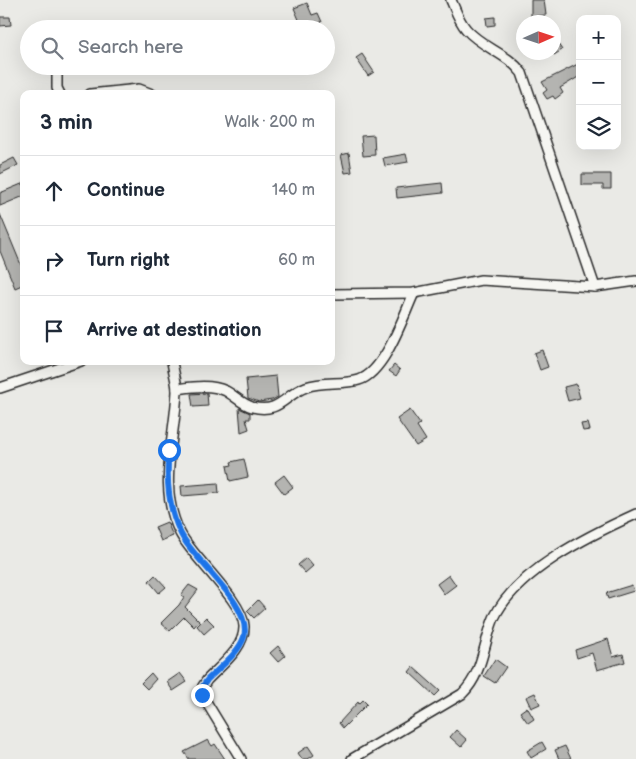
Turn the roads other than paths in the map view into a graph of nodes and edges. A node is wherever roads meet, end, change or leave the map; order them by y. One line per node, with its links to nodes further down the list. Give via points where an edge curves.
1 (451, 0): 7 (street, via 465,28 514,62 522,73)
2 (57, 75): 3 (street)
3 (58, 90)
4 (129, 90): 5 (street)
5 (142, 90)
6 (636, 281): 7 (street)
7 (594, 287): 8 (street, via 481,280)
8 (414, 293): 9 (street); 13 (street, via 381,362 372,375 360,380 308,386 278,406 267,408 251,407 226,391 214,388)
9 (335, 294)
10 (69, 365): 12 (street)
11 (173, 365): 13 (street)
12 (0, 388)
13 (177, 389): 15 (street, via 166,473 173,512 180,533 216,579 244,623 241,644 207,680 202,695)
14 (636, 514): 16 (street, via 590,535 510,592 493,622 471,686)
15 (241, 759)
16 (352, 759)

